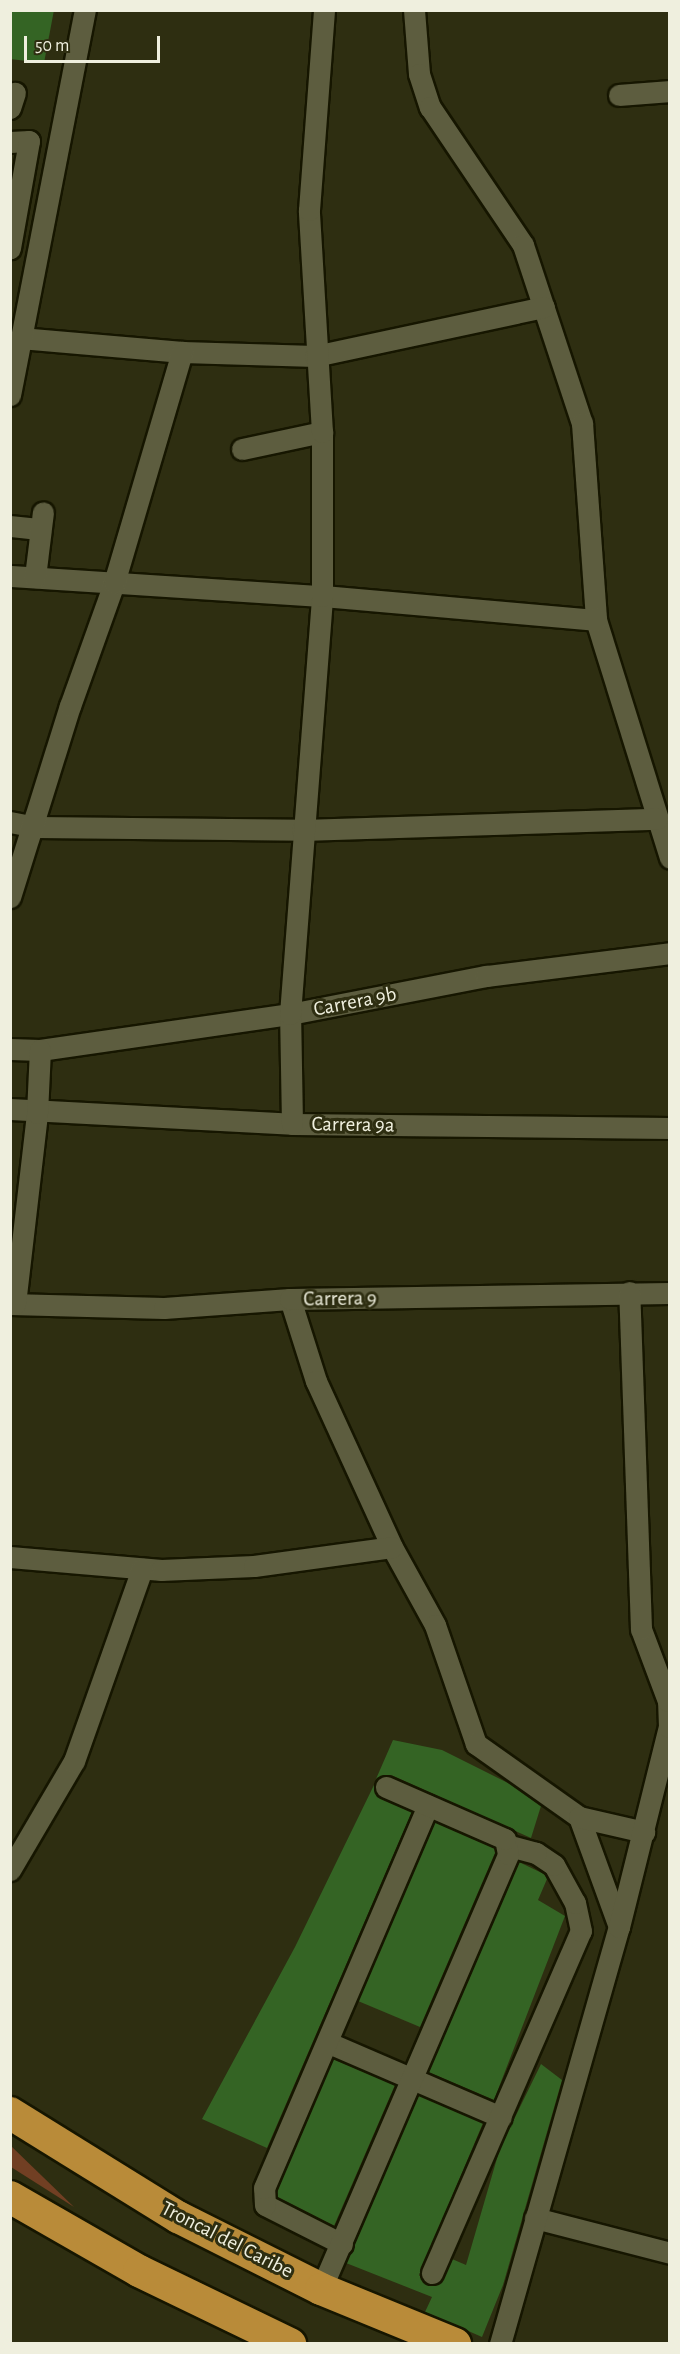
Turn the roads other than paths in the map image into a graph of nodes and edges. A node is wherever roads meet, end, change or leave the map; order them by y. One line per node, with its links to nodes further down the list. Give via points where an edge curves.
1 (85, 10): 9 (street)
2 (324, 10): 11 (street, via 309,210)
3 (414, 10): 8 (street, via 419,74 429,107 523,245)
4 (669, 91): 5 (street)
5 (620, 95)
6 (10, 142): 7 (street, via 29,141)
7 (10, 248)
8 (544, 307): 11 (street); 20 (street, via 582,423)
9 (20, 338): 10 (street); 12 (street)
10 (182, 352): 11 (street); 18 (street)
11 (315, 356): 13 (street)
12 (10, 394)
13 (322, 432): 14 (street); 19 (street)
14 (242, 448)
15 (10, 526): 17 (street, via 42,520)
16 (10, 576): 17 (street)
17 (35, 578): 18 (street)
18 (114, 583): 19 (street); 23 (street, via 70,706)
19 (322, 596): 20 (street); 24 (street)
20 (596, 620): 21 (street)
21 (657, 819): 24 (street); 25 (street)
22 (10, 822): 23 (street)
23 (35, 826): 24 (street); 26 (street)
24 (302, 830): 28 (street)
25 (669, 858)
26 (10, 897)
27 (669, 953): 28 (street, Carrera 9b, via 486,976)
28 (290, 1014): 30 (street, Carrera 9b); 33 (street)
29 (10, 1049): 30 (street, Carrera 9b)
30 (40, 1050): 32 (street)
31 (10, 1109): 32 (street, Carrera 9a)
32 (37, 1113): 33 (street, Carrera 9a); 38 (street)
33 (292, 1124): 34 (street, Carrera 9a)
34 (669, 1128)
35 (630, 1292): 36 (street, Carrera 9); 37 (street, Carrera 9); 45 (street, via 641,1629 668,1701 669,1727)
36 (669, 1293)
37 (290, 1299): 38 (street, Carrera 9, via 164,1308); 39 (street, via 316,1381)
38 (13, 1304)
39 (392, 1547): 41 (street, via 255,1566); 44 (street, via 435,1625 476,1744)
40 (10, 1557): 41 (street)
41 (142, 1569): 47 (street, via 74,1761)
42 (386, 1787): 43 (street)
43 (428, 1806): 46 (street, via 506,1839); 49 (street)
44 (579, 1817): 45 (street); 48 (street)
45 (644, 1832): 48 (street)
46 (509, 1846): 50 (street); 52 (street, via 536,1853 554,1866 575,1903 581,1931)
47 (10, 1870)
48 (619, 1927): 54 (street)
49 (329, 2043): 50 (street); 55 (street, via 267,2178 264,2198 270,2208)
50 (410, 2078): 52 (street); 55 (street)
51 (10, 2113): 58 (highway, Troncal del Caribe, via 178,2217)
52 (501, 2117): 57 (street)
53 (10, 2197): 59 (highway, via 139,2271)
54 (535, 2218): 56 (street); 61 (street)
55 (342, 2244): 58 (street)
56 (669, 2252)
57 (432, 2273)
58 (321, 2289): 60 (highway, Troncal del Caribe)
59 (290, 2343)
60 (455, 2343)
61 (500, 2343)

